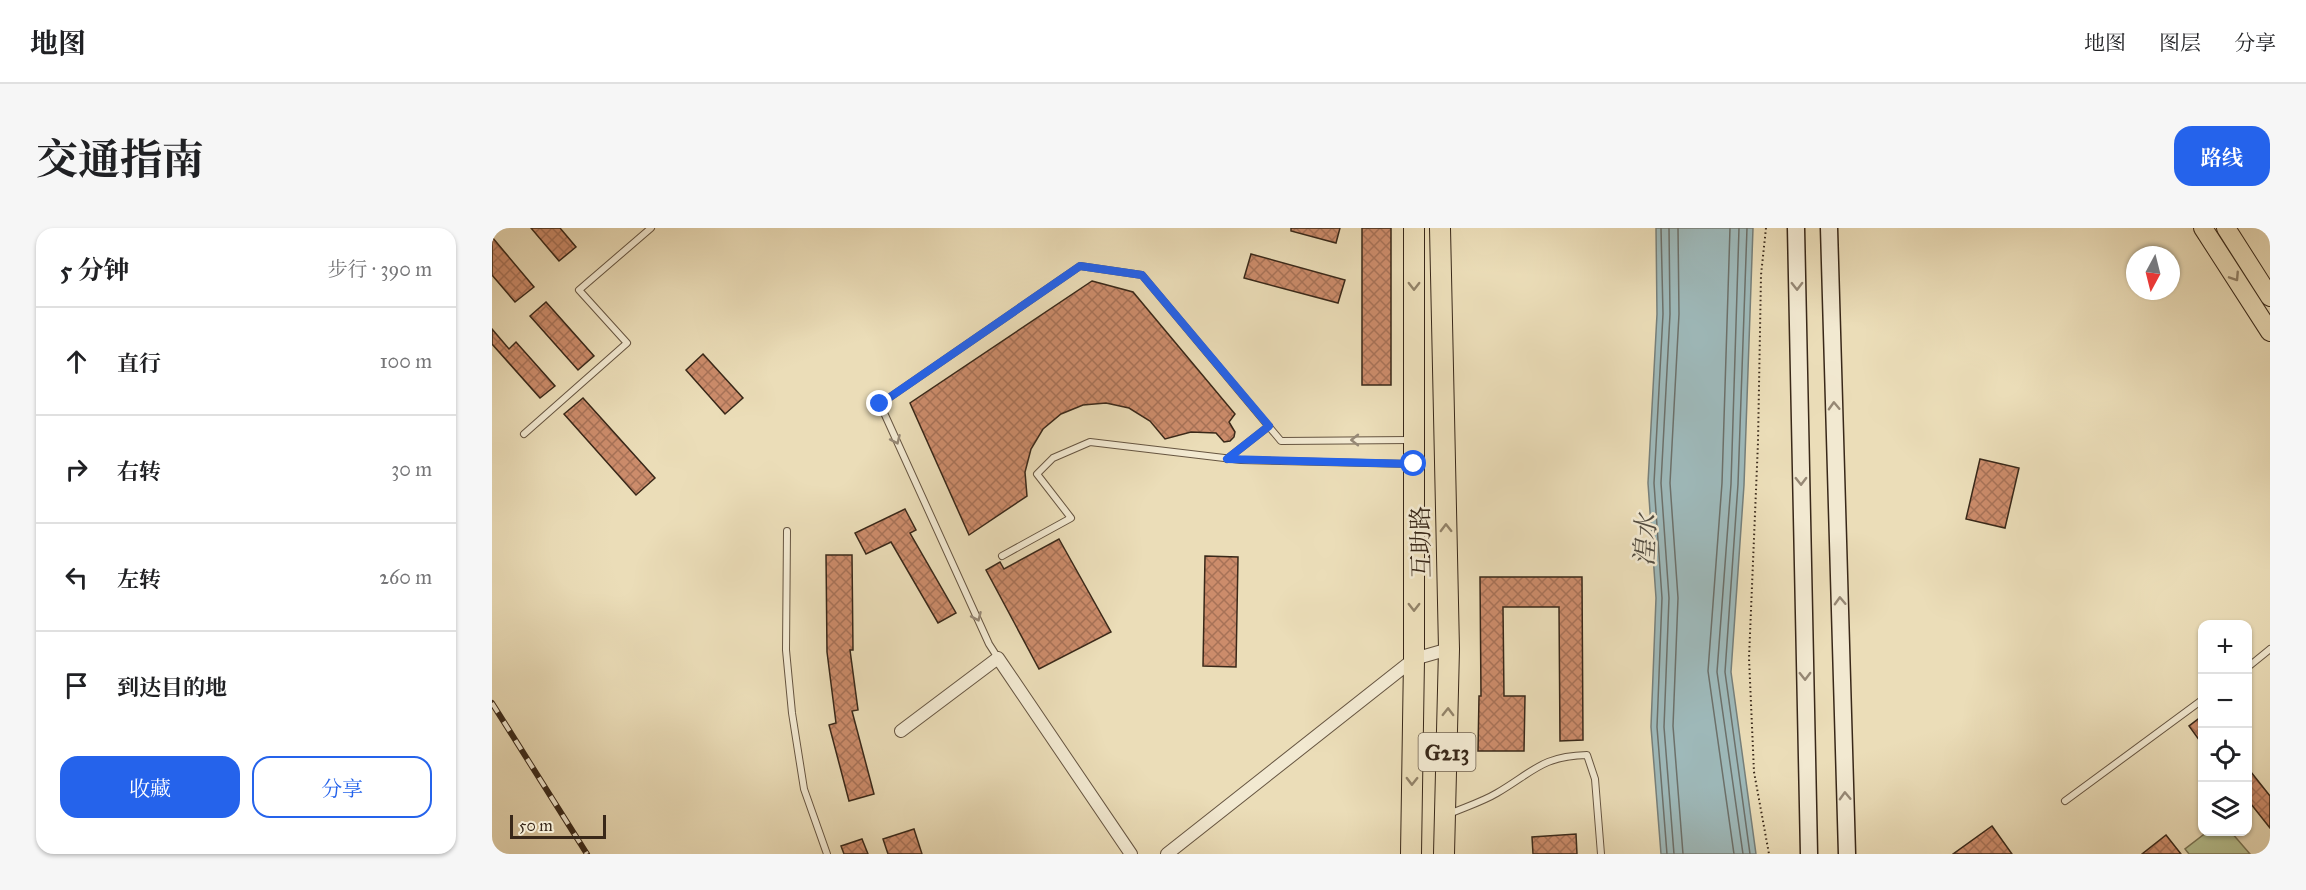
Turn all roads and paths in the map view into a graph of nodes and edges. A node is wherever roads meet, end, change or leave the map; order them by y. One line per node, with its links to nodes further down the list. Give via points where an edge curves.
1 (651, 228): 12 (lane, via 579,290 627,343)
2 (1414, 228): 13 (highway, 互助路 / G213, one-way to 13)
3 (1440, 228): 18 (highway, 互助路 / G213, one-way to 3)
4 (1766, 228): 33 (path, via 1761,275 1749,658 1754,772)
5 (1796, 228): 34 (main road, one-way to 34)
6 (1829, 228): 35 (main road, one-way to 6)
7 (2203, 228): 10 (main road, one-way to 10)
8 (2226, 228): 9 (main road)
9 (2270, 297)
10 (2270, 332)
11 (1269, 426): 13 (lane, one-way to 11, via 1281,441); 14 (lane); 20 (lane, one-way to 20, via 1142,275 1080,266 880,404)
12 (525, 434)
13 (1414, 440): 15 (highway, 互助路 / G213)
14 (1227, 459): 15 (lane); 17 (lane, via 1090,442 1053,458 1037,474 1071,518)
15 (1414, 464): 21 (highway, 互助路 / G213, one-way to 21)
16 (787, 531): 27 (lane, via 786,650 792,713 804,789)
17 (1002, 556)
18 (1449, 649): 21 (street); 26 (highway, 互助路 / G213, one-way to 18)
19 (2270, 649): 22 (lane)
20 (998, 658): 24 (street); 28 (street)
21 (1414, 659): 29 (street); 30 (highway, 互助路 / G213, one-way to 30)
22 (2252, 662)
23 (2198, 703): 25 (lane)
24 (901, 730)
25 (2065, 801)
26 (1446, 815): 31 (highway, 互助路 / G213); 32 (lane, via 1495,795 1546,761 1587,755 1596,779)
27 (827, 854)
28 (1131, 854)
29 (1167, 854)
30 (1411, 854)
31 (1444, 854)
32 (1601, 854)
33 (1769, 854)
34 (1809, 854)
35 (1847, 854)

